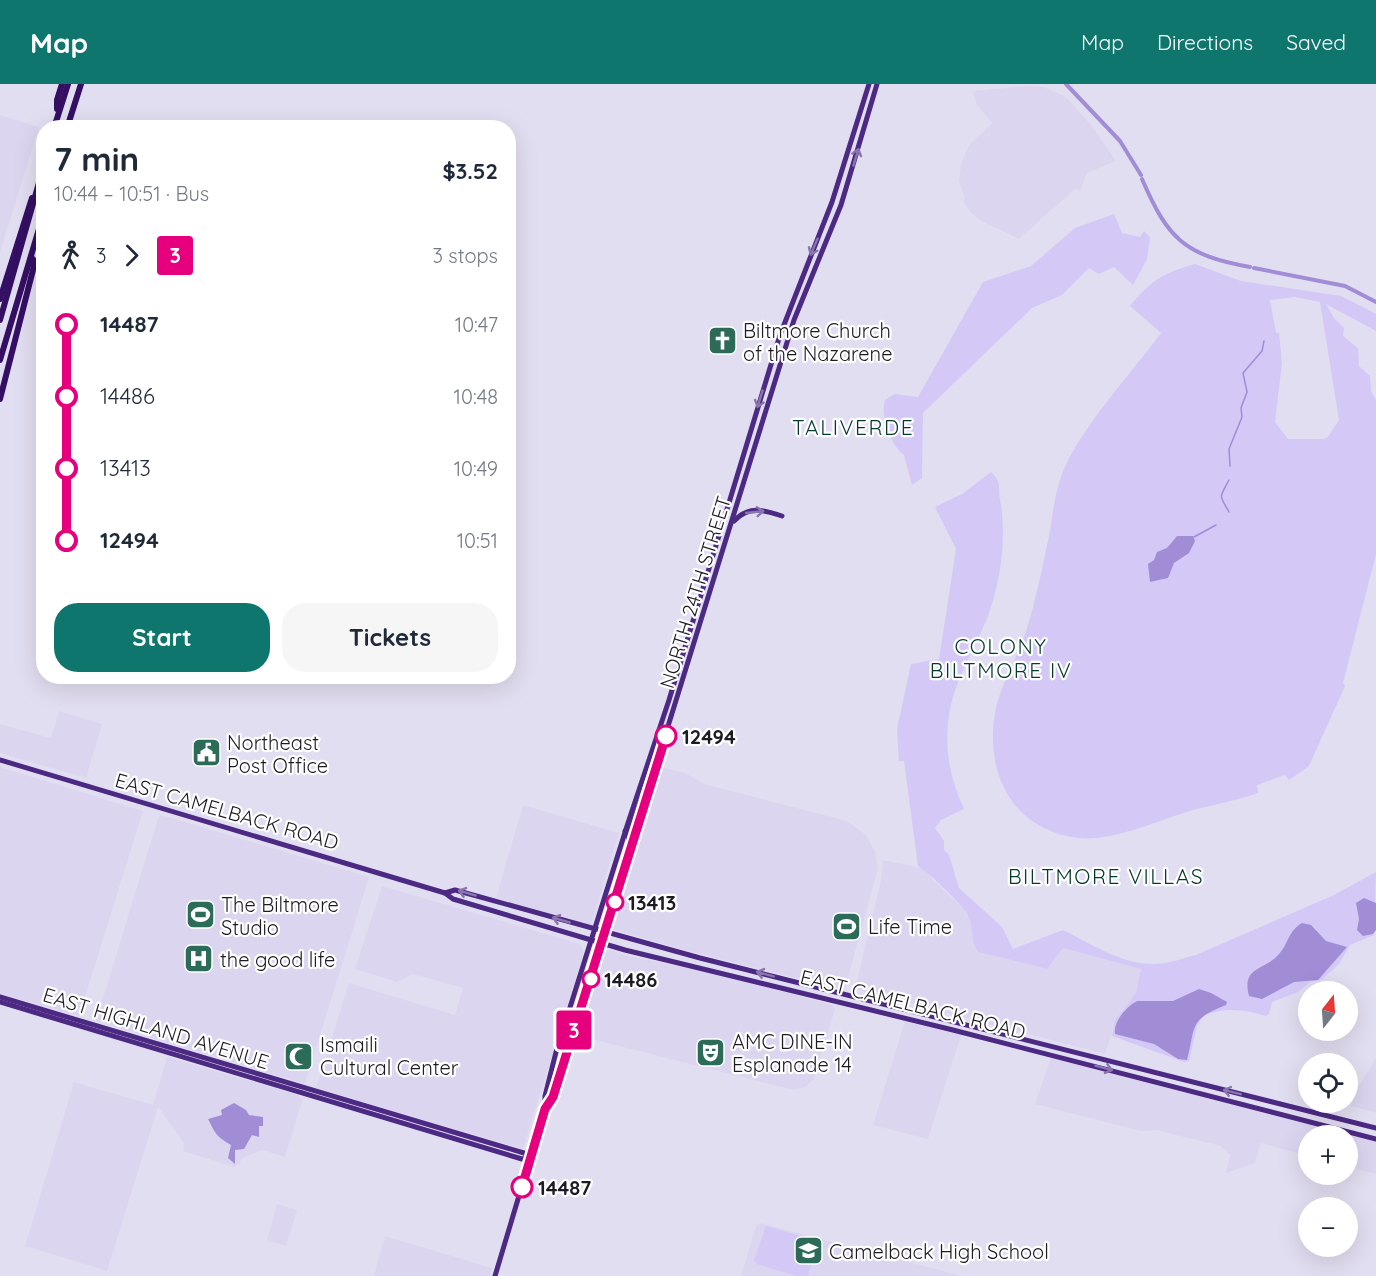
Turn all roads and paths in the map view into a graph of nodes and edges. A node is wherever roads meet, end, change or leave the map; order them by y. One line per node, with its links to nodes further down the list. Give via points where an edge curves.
1 (62, 84): 7 (highway)
2 (68, 84): 7 (highway)
3 (81, 84): 8 (highway)
4 (86, 84): 8 (highway)
5 (869, 84): 17 (main road, NORTH 24TH STREET, one-way to 17, via 832,202 790,305)
6 (877, 84): 18 (main road, NORTH 24TH STREET, one-way to 6, via 799,308 841,205)
7 (57, 114): 9 (highway)
8 (70, 118)
9 (56, 120)
10 (36, 191): 14 (highway)
11 (36, 193): 15 (highway)
12 (36, 241): 13 (highway)
13 (32, 255): 16 (highway); 19 (highway, via 34,266)
14 (0, 299)
15 (0, 320)
16 (0, 360)
17 (767, 375): 18 (main road); 24 (main road, NORTH 24TH STREET, one-way to 24)
18 (776, 378): 21 (main road, NORTH 24TH STREET)
19 (0, 399)
20 (782, 516): 21 (main road, one-way to 20, via 741,515 754,510)
21 (732, 525): 23 (main road, NORTH 24TH STREET)
22 (0, 760): 26 (main road, EAST CAMELBACK ROAD)
23 (657, 760): 24 (main road); 25 (main road, NORTH 24TH STREET)
24 (627, 829): 25 (main road); 27 (main road, NORTH 24TH STREET)
25 (630, 852): 28 (main road, NORTH 24TH STREET)
26 (445, 893): 27 (main road, EAST CAMELBACK ROAD, one-way to 26, via 455,890); 29 (main road, EAST CAMELBACK ROAD, via 453,899)
27 (596, 930): 28 (main road, EAST CAMELBACK ROAD); 29 (main road, NORTH 24TH STREET)
28 (605, 933): 30 (main road, NORTH 24TH STREET); 31 (main road, EAST CAMELBACK ROAD)
29 (593, 940): 30 (main road, EAST CAMELBACK ROAD); 40 (main road, NORTH 24TH STREET)
30 (602, 943): 32 (main road, EAST CAMELBACK ROAD); 37 (main road, NORTH 24TH STREET)
31 (702, 958): 32 (main road); 36 (main road, EAST CAMELBACK ROAD, one-way to 31)
32 (675, 962): 38 (main road, EAST CAMELBACK ROAD)
33 (0, 997): 35 (main road, EAST HIGHLAND AVENUE)
34 (0, 1002): 35 (main road, EAST HIGHLAND AVENUE)
35 (32, 1008): 42 (main road, EAST HIGHLAND AVENUE)
36 (955, 1021): 38 (main road); 43 (main road, EAST CAMELBACK ROAD, one-way to 36)
37 (575, 1026): 39 (main road, NORTH 24TH STREET); 40 (main road)
38 (953, 1030): 45 (main road, EAST CAMELBACK ROAD, one-way to 45)
39 (571, 1039): 41 (main road); 44 (main road, NORTH 24TH STREET, via 553,1097)
40 (559, 1043): 41 (main road, NORTH 24TH STREET)
41 (553, 1063): 44 (main road, NORTH 24TH STREET, via 544,1096)
42 (235, 1070): 47 (main road, EAST HIGHLAND AVENUE); 49 (main road, EAST HIGHLAND AVENUE)
43 (1275, 1103): 45 (main road); 46 (main road, EAST CAMELBACK ROAD)
44 (545, 1109): 50 (main road, NORTH 24TH STREET)
45 (1273, 1112): 48 (main road, EAST CAMELBACK ROAD)
46 (1376, 1128)
47 (460, 1134): 49 (main road); 50 (main road, EAST HIGHLAND AVENUE)
48 (1376, 1139)
49 (458, 1140): 50 (main road, EAST HIGHLAND AVENUE, via 522,1159)
50 (531, 1157): 51 (main road, NORTH 24TH STREET)
51 (495, 1276)

